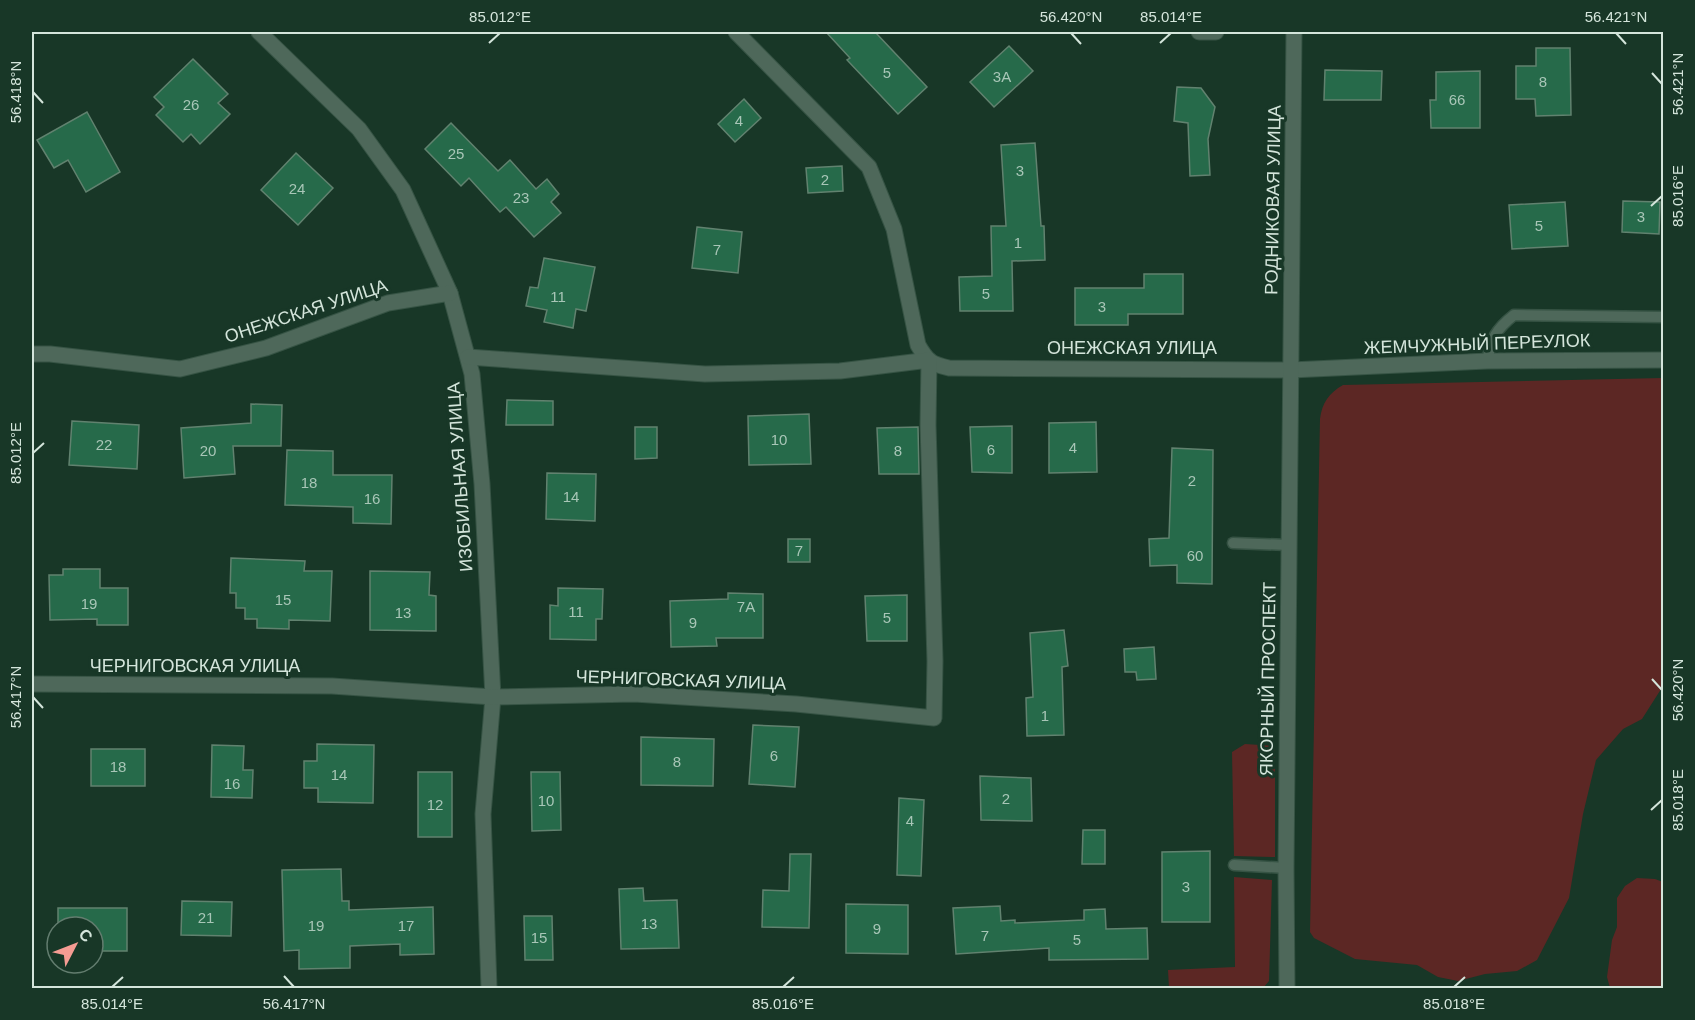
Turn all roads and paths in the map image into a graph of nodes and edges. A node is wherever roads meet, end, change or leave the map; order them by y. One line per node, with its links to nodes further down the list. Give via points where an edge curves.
1 (259, 32): 6 (street, ИЗОБИЛЬНАЯ УЛИЦА, via 359,129 403,190)
2 (736, 32): 10 (street, via 869,167 894,229 918,345)
3 (1199, 32): 4 (street)
4 (1216, 32)
5 (1294, 32): 13 (street, РОДНИКОВАЯ УЛИЦА)
6 (450, 293): 8 (street, ОНЕЖСКАЯ УЛИЦА, via 388,303 266,348 180,369); 9 (street, ИЗОБИЛЬНАЯ УЛИЦА)
7 (1664, 317): 12 (lane, via 1514,315 1492,338)
8 (32, 354)
9 (468, 357): 10 (street, via 705,375 840,371); 17 (street, ИЗОБИЛЬНАЯ УЛИЦА, via 482,484)
10 (929, 360): 13 (street, ОНЕЖСКАЯ УЛИЦА, via 949,368); 17 (street, ЧЕРНИГОВСКАЯ УЛИЦА, via 934,718 634,694)
11 (1664, 360): 12 (street, ЖЕМЧУЖНЫЙ ПЕРЕУЛОК)
12 (1487, 361): 13 (street, ЖЕМЧУЖНЫЙ ПЕРЕУЛОК)
13 (1291, 370): 15 (street, ЯКОРНЫЙ ПРОСПЕКТ)
14 (1233, 543): 15 (lane)
15 (1289, 544): 19 (street, ЯКОРНЫЙ ПРОСПЕКТ)
16 (32, 684): 17 (street, ЧЕРНИГОВСКАЯ УЛИЦА, via 332,686)
17 (493, 698): 20 (street, ИЗОБИЛЬНАЯ УЛИЦА, via 483,814)
18 (1234, 865): 19 (lane)
19 (1286, 868): 21 (street, ЯКОРНЫЙ ПРОСПЕКТ)
20 (489, 988)
21 (1287, 988)

